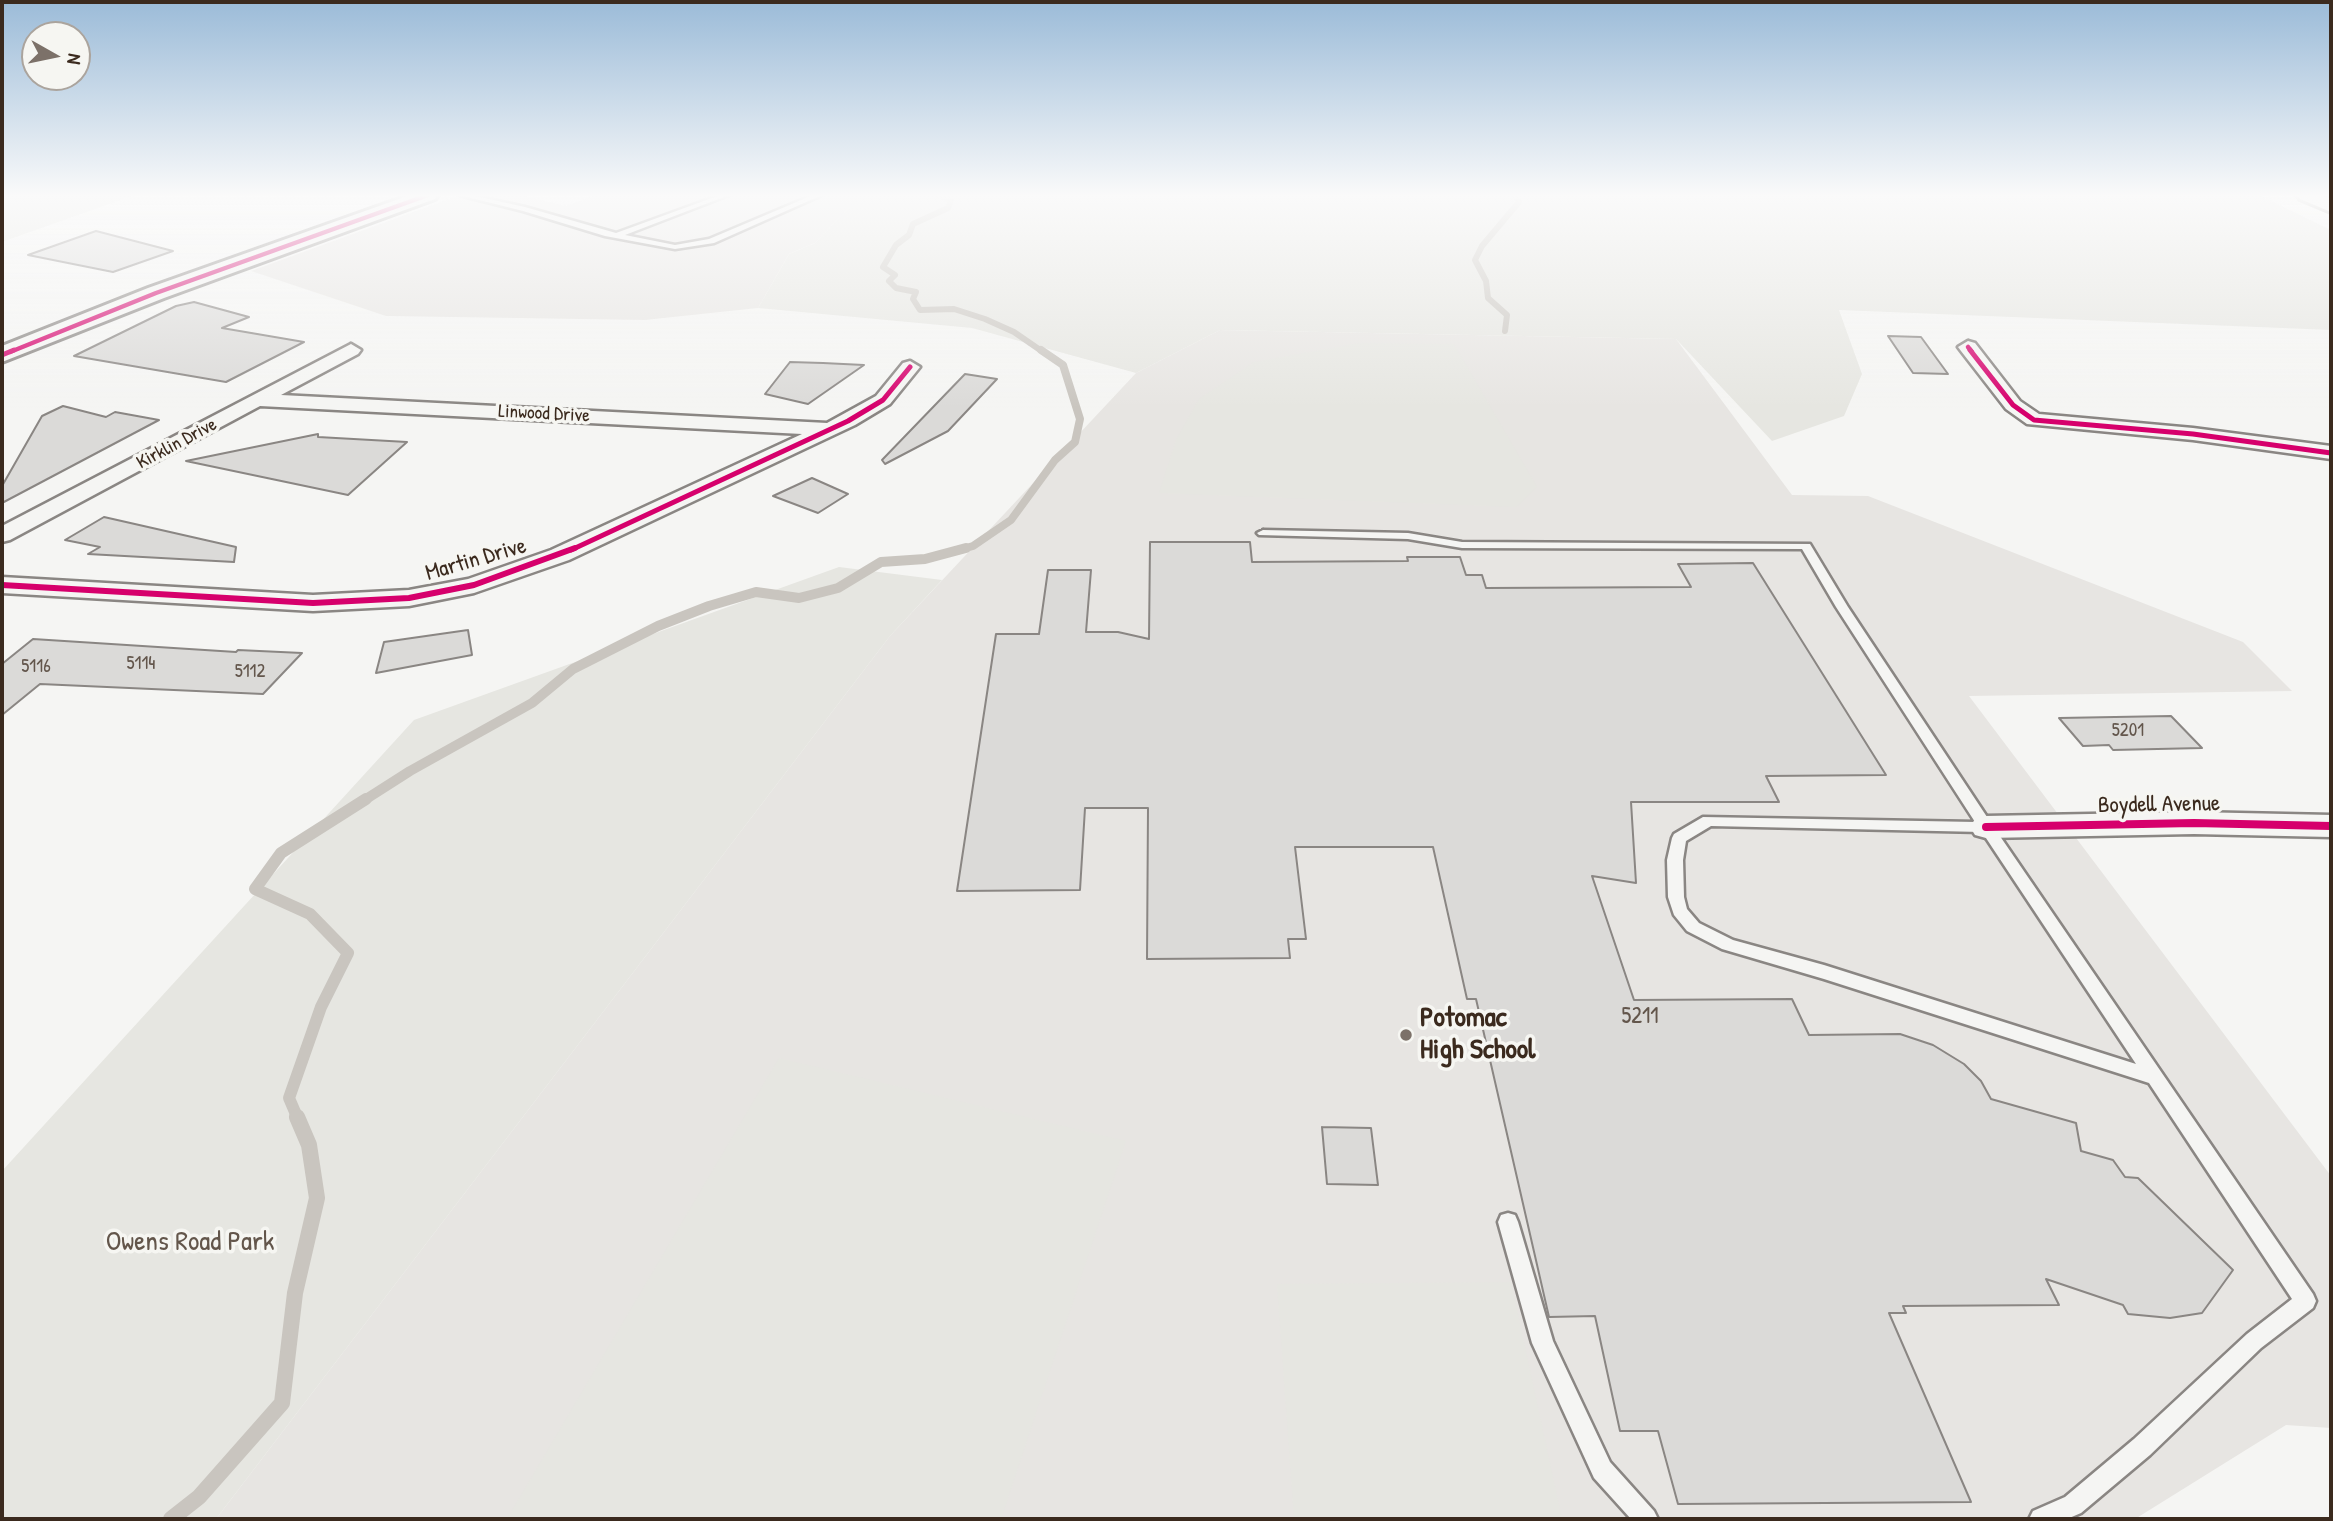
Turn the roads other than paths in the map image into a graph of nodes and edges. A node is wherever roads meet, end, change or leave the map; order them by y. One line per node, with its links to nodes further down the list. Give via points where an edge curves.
1 (229, 266): 4 (street)
2 (1968, 347): 8 (street, via 2013,405 2034,420 2193,434)
3 (351, 350): 6 (street, Kirklin Drive)
4 (2, 355)
5 (910, 367): 7 (street, Martin Drive, via 883,400)
6 (259, 400): 7 (street, Linwood Drive); 10 (street, Kirklin Drive)
7 (830, 429): 11 (street, Martin Drive, via 560,555 474,585 409,598 313,603)
8 (2331, 453)
9 (1263, 533): 13 (lane, via 1408,536 1475,545 1805,545)
10 (2, 535)
11 (2, 585)
12 (2331, 826): 13 (street, Boydell Avenue)
13 (1986, 827): 14 (lane); 14 (lane, via 1708,821 1679,838 1676,897 1693,927 1728,945)
14 (2156, 1078): 17 (lane, via 2306,1301 2254,1341 2073,1505)
15 (1508, 1222): 16 (lane, via 1543,1343 1602,1470)
16 (1646, 1519)
17 (2040, 1519)

